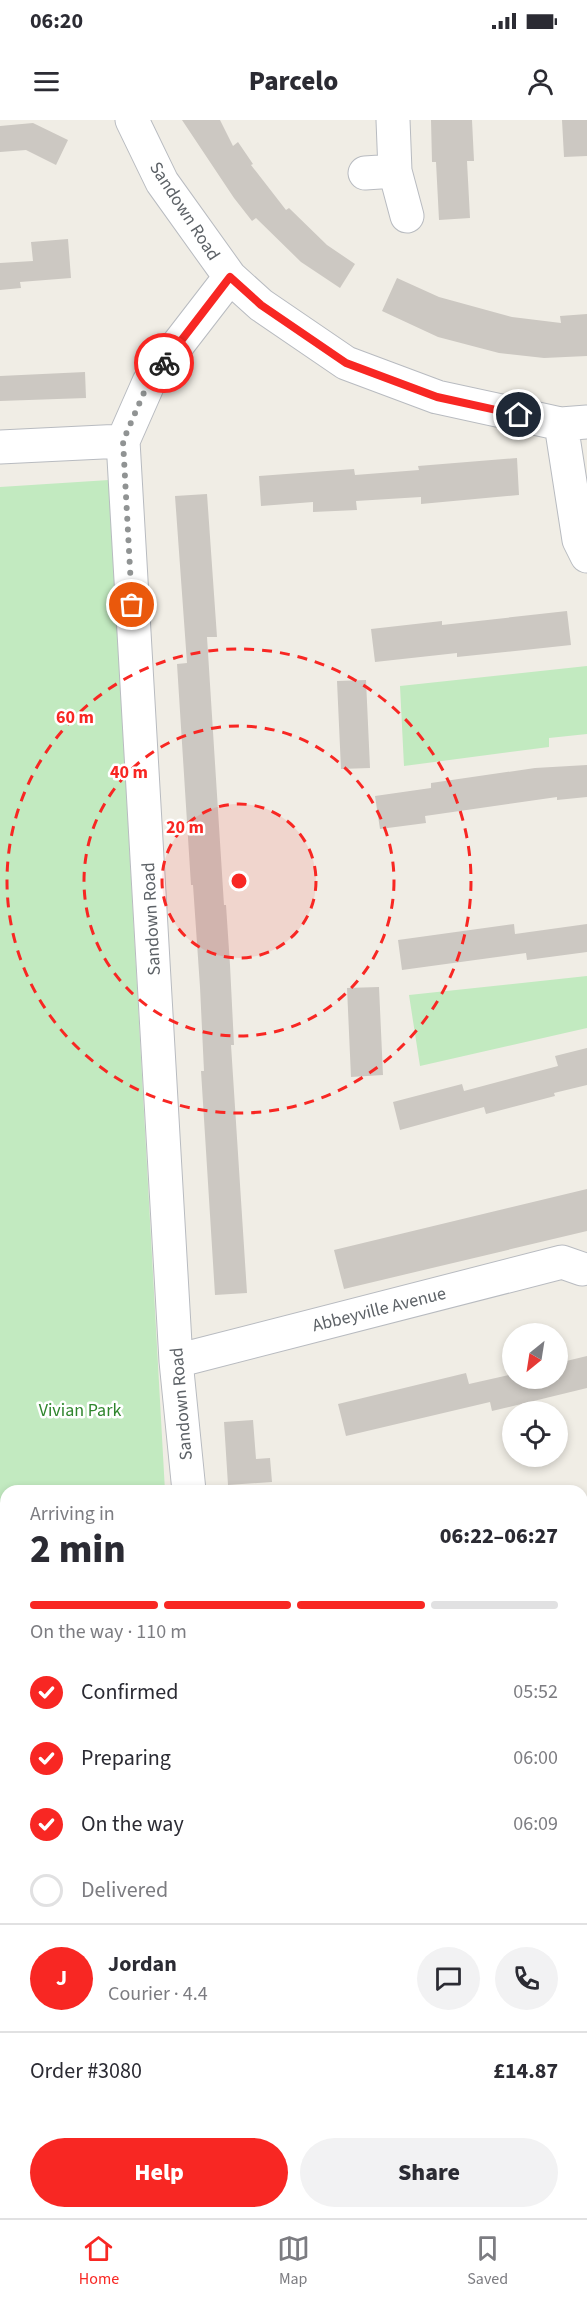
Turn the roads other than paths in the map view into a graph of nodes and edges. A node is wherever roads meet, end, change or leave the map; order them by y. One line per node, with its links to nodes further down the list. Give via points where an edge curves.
1 (132, 120): 4 (street, Sandown Road, via 162,182)
2 (393, 120): 3 (street, via 380,172)
3 (407, 216)
4 (230, 277): 5 (street, via 261,305 346,363 437,397); 6 (street, Sandown Road, via 149,381)
5 (574, 423): 8 (street, via 579,540)
6 (123, 441): 7 (street); 10 (street, Sandown Road)
7 (0, 447)
8 (587, 556)
9 (582, 1269): 10 (street, Abbeyville Avenue, via 562,1262)
10 (176, 1361): 11 (street, Sandown Road)
11 (188, 1485)

